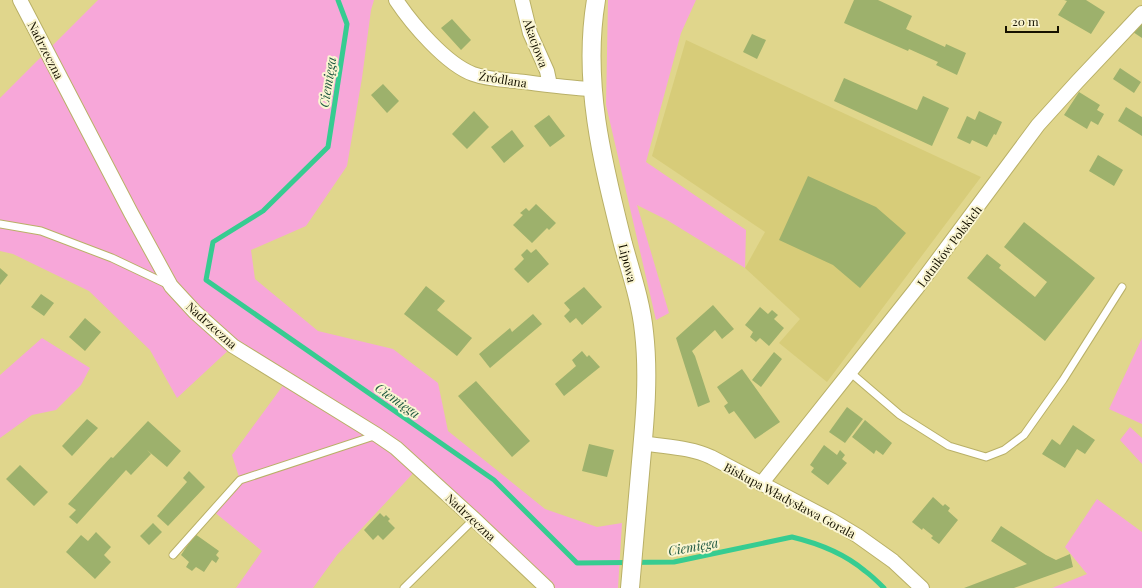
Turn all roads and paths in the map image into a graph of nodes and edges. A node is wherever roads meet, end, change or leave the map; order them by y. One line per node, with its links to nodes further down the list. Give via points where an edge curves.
1 (20, 0): 9 (street, Nadrzeczna, via 130,213)
2 (396, 0): 6 (street, Źródlana, via 442,54 473,74)
3 (522, 0): 6 (street, Akacjowa, via 530,33)
4 (596, 0): 7 (street, Lipowa, via 591,44)
5 (1142, 13): 11 (street, Lotników Polskich, via 1038,126)
6 (550, 85): 7 (street, Źródlana)
7 (592, 89): 13 (street, Lipowa, via 602,153 644,331 646,365)
8 (0, 224): 9 (lane, via 41,231 112,258)
9 (171, 286): 12 (street, Nadrzeczna, via 233,346)
10 (1122, 287): 11 (lane, via 1063,380 1024,435 1004,450 986,457 949,446 900,415)
11 (851, 373): 14 (street, Lotników Polskich)
12 (378, 435): 15 (street, Nadrzeczna, via 396,448); 16 (lane, via 240,480)
13 (642, 443): 14 (street, Biskupa Władysława Gorala, via 703,454); 19 (street, Lipowa)
14 (761, 484): 20 (street, Biskupa Władysława Gorala, via 858,536 892,561)
15 (474, 519): 17 (lane); 18 (street, Nadrzeczna)
16 (173, 555)
17 (404, 588)
18 (547, 588)
19 (630, 588)
20 (922, 588)

